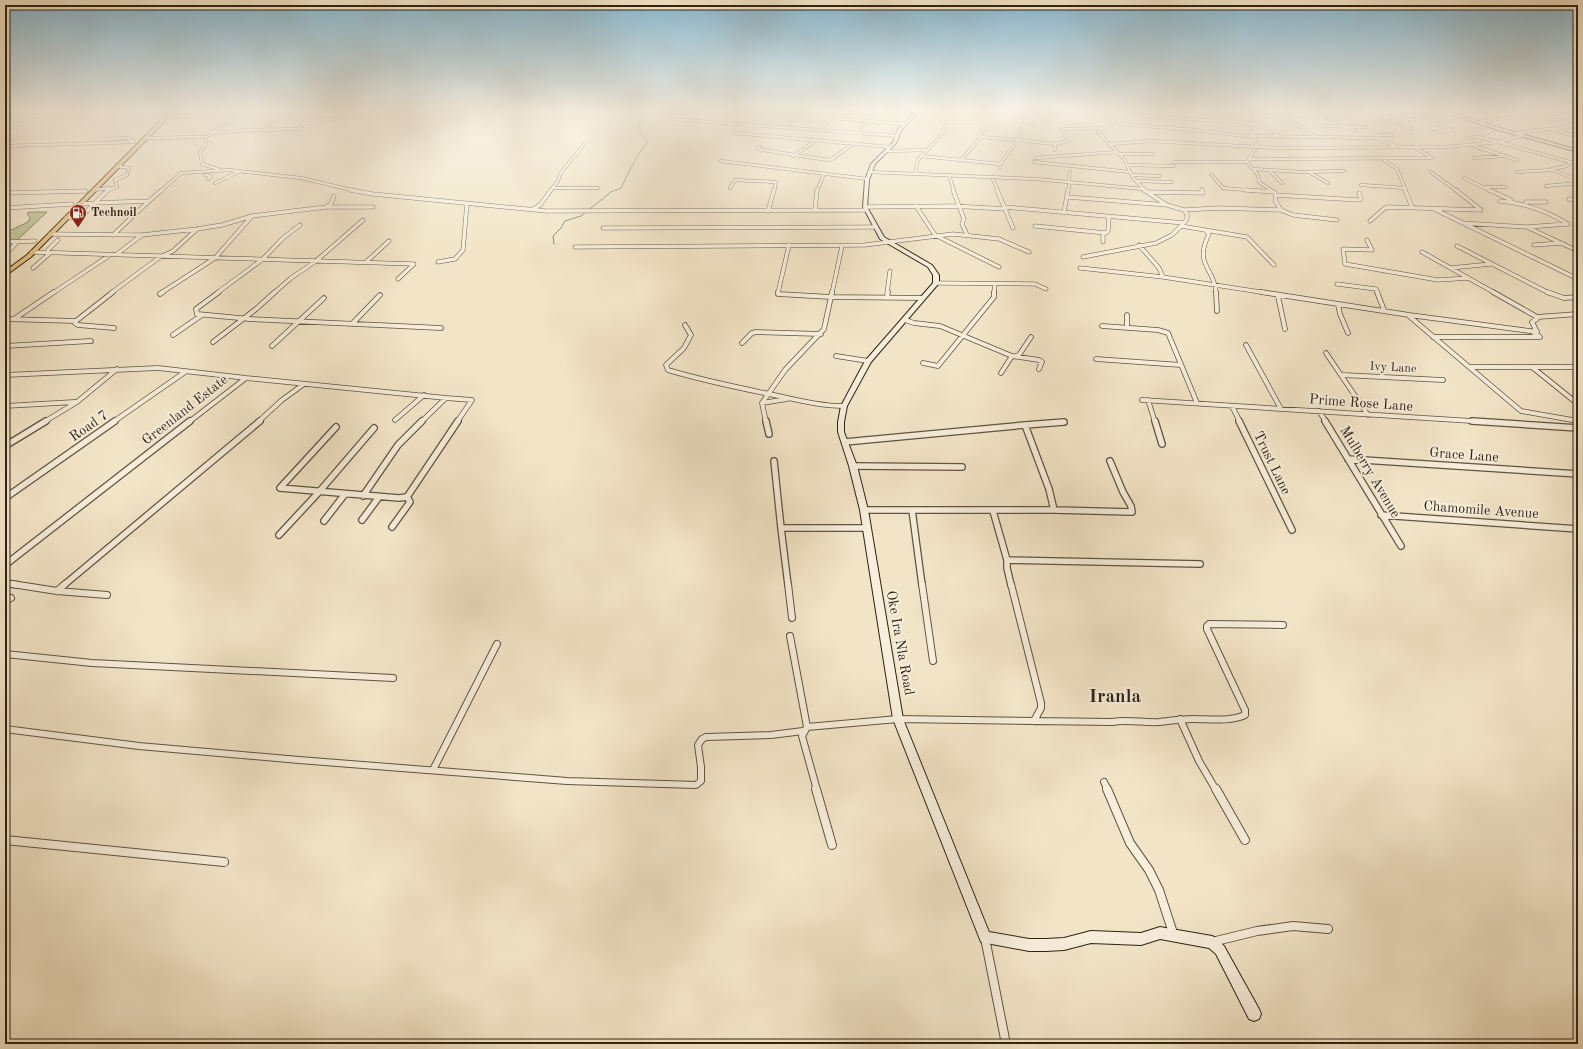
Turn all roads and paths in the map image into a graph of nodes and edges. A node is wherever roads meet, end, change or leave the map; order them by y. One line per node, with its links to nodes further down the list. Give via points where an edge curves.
1 (118, 158): 69 (highway)
2 (126, 158): 25 (highway)
3 (201, 158): 29 (street, via 202,165)
4 (573, 158): 62 (street)
5 (811, 158): 6 (street, via 830,160)
6 (833, 158)
7 (879, 158): 44 (street, via 873,164)
8 (920, 158): 41 (street)
9 (941, 158): 17 (street)
10 (1006, 158): 17 (street, via 1000,166)
11 (1059, 158): 39 (street, via 1034,160)
12 (1122, 158): 26 (street)
13 (1250, 158): 21 (street)
14 (1432, 158): 18 (street)
15 (1511, 158): 19 (street)
16 (1556, 158): 24 (street)
17 (961, 160)
18 (1383, 160): 21 (street); 65 (street, via 1397,169)
19 (1517, 160)
20 (721, 161): 40 (street)
21 (1248, 161): 23 (street); 28 (street)
22 (1578, 161): 24 (street)
23 (1174, 162)
24 (1570, 162): 31 (street, via 1567,166 1551,169)
25 (117, 166): 61 (street, via 129,168 127,175 115,180 117,187); 68 (highway)
26 (1128, 166): 27 (street); 39 (street)
27 (1174, 166)
28 (1253, 169): 30 (street); 71 (street, via 1258,175 1259,182)
29 (229, 170): 32 (street); 34 (street)
30 (1269, 170): 36 (street); 54 (street)
31 (1553, 170): 38 (street); 49 (street)
32 (240, 171): 53 (street); 83 (street, via 301,178 373,194)
33 (1344, 171): 36 (street)
34 (208, 172): 48 (street, via 205,175 212,176); 78 (street, via 181,173)
35 (1070, 172): 50 (street)
36 (1309, 172): 55 (street)
37 (1431, 172): 95 (street, via 1481,209)
38 (1517, 172)
39 (1131, 173): 45 (street); 51 (street)
40 (824, 174): 44 (street); 101 (street, via 817,189)
41 (915, 174): 43 (street); 44 (street)
42 (1211, 174): 71 (street, via 1223,188)
43 (949, 175): 46 (street); 90 (street)
44 (868, 176): 96 (street)
45 (1159, 176)
46 (992, 177): 50 (street); 94 (street)
47 (1464, 178): 59 (street)
48 (208, 179)
49 (1578, 180)
50 (1069, 182): 66 (street); 75 (street)
51 (1136, 182): 52 (street); 66 (street)
52 (1172, 182)
53 (216, 183)
54 (1282, 183)
55 (1328, 183)
56 (1578, 183): 58 (street)
57 (1361, 185): 65 (street)
58 (1546, 186)
59 (1483, 187): 60 (street); 80 (street)
60 (1506, 187)
61 (112, 188): 68 (street); 82 (street, via 101,195)
62 (553, 188): 63 (street); 97 (street)
63 (598, 188)
64 (730, 188): 100 (street, via 735,180 776,182)
65 (1405, 188): 92 (street)
66 (1143, 189): 70 (street)
67 (1202, 189): 70 (street, via 1202,193)
68 (94, 190): 86 (highway)
69 (86, 191): 73 (street); 85 (highway)
70 (1149, 192): 87 (street)
71 (1275, 193): 72 (street, via 1359,200); 99 (street, via 1276,202)
72 (1360, 193)
73 (5, 194)
74 (334, 196): 88 (street)
75 (1068, 196): 87 (street); 102 (street)
76 (1569, 199): 77 (street)
77 (1578, 200)
78 (149, 201): 82 (street); 121 (street)
79 (1500, 201): 80 (street)
80 (1513, 201): 84 (street)
81 (1546, 202): 84 (street)
82 (95, 203): 86 (street); 105 (street, via 82,216)
83 (466, 203): 97 (street); 154 (street, via 463,250 455,259)
84 (1522, 203): 114 (street, via 1568,224)
85 (72, 204): 93 (street); 127 (highway)
86 (79, 204): 105 (highway)
87 (1167, 205): 98 (street)
88 (326, 206): 91 (street); 103 (street)
89 (916, 206): 90 (street); 96 (street); 123 (street)
90 (958, 206): 94 (street); 124 (street)
91 (373, 207)
92 (1412, 207): 95 (street); 108 (street, via 1385,208)
93 (5, 208)
94 (1006, 208): 102 (street); 116 (street)
95 (1432, 208): 109 (street)
96 (865, 209): 101 (street); 113 (street)
97 (533, 210): 100 (street)
98 (1184, 210): 99 (street); 111 (street, via 1187,214)
99 (1281, 210): 107 (street, via 1293,215)
100 (768, 211): 101 (street)
101 (815, 211)
102 (1064, 212): 104 (street)
103 (252, 216): 117 (street); 150 (street)
104 (1109, 217): 111 (street); 119 (street, via 1108,231)
105 (66, 218): 120 (highway)
106 (363, 220): 152 (street)
107 (1337, 220)
108 (1370, 221)
109 (1462, 223): 114 (street); 167 (street)
110 (300, 225): 151 (street)
111 (1183, 225): 118 (street); 135 (street, via 1172,235 1156,242)
112 (1035, 226): 119 (street)
113 (875, 227): 115 (street); 129 (street, via 882,238)
114 (1527, 227): 133 (street)
115 (603, 228)
116 (1013, 228)
117 (197, 229): 122 (street); 148 (street, via 170,253)
118 (1205, 230): 156 (street, via 1247,237); 172 (street, via 1209,234 1204,244 1203,261)
119 (1103, 233): 132 (street)
120 (50, 234): 121 (street); 142 (highway)
121 (113, 235): 122 (street)
122 (142, 235): 146 (street)
123 (935, 235): 124 (street); 129 (street); 157 (street)
124 (967, 235): 143 (street, via 1002,240)
125 (58, 240): 145 (street, via 48,250)
126 (1367, 240): 165 (street, via 1372,250 1343,249 1345,264 1438,280)
127 (35, 241): 131 (street); 158 (highway)
128 (389, 241): 153 (street)
129 (888, 241): 137 (street); 168 (street, via 930,266 936,275)
130 (5, 242): 131 (street)
131 (17, 242): 140 (street)
132 (1103, 242)
133 (1561, 242): 136 (street); 141 (street)
134 (789, 245): 137 (street); 139 (street); 178 (street, via 778,294)
135 (1139, 245): 149 (street); 164 (street, via 1160,268)
136 (1534, 245)
137 (842, 246): 178 (street)
138 (1457, 246): 155 (street)
139 (575, 247)
140 (9, 251)
141 (1578, 251)
142 (32, 252): 145 (street); 163 (highway)
143 (1029, 252)
144 (1422, 252): 161 (street)
145 (49, 253): 147 (street); 159 (street)
146 (117, 254): 147 (street); 148 (street)
147 (110, 255): 193 (street)
148 (160, 257): 150 (street); 196 (street, via 119,286)
149 (1083, 257)
150 (215, 258): 151 (street); 175 (street)
151 (263, 259): 152 (street); 186 (street, via 196,309)
152 (316, 261): 153 (street); 191 (street, via 291,278)
153 (366, 262): 166 (street, via 414,264)
154 (438, 262)
155 (1492, 264): 161 (street); 180 (street, via 1559,298)
156 (1274, 265)
157 (999, 267)
158 (5, 268)
159 (33, 268)
160 (1080, 268): 164 (street)
161 (1450, 268): 165 (street)
162 (890, 272): 179 (street)
163 (5, 274)
164 (1163, 277): 172 (street)
165 (1468, 278): 190 (street)
166 (398, 279)
167 (1578, 280)
168 (936, 283): 170 (street); 182 (street, Oke Ira Nla Road)
169 (1235, 283): 173 (street)
170 (995, 284): 174 (street, via 1035,284); 208 (street, via 994,297)
171 (1337, 284): 185 (street, via 1376,289)
172 (1216, 285): 173 (street); 184 (street)
173 (1238, 288): 177 (street)
174 (1046, 289)
175 (160, 294)
176 (380, 296): 197 (street)
177 (1278, 296): 183 (street); 203 (street)
178 (831, 297): 179 (street); 206 (street)
179 (887, 297): 182 (street)
180 (1578, 297)
181 (324, 298): 195 (street)
182 (923, 298): 194 (street, Oke Ira Nla Road)
183 (1338, 304): 185 (street); 204 (street)
184 (1217, 310)
185 (1384, 310): 189 (street)
186 (200, 314): 191 (street); 207 (street)
187 (1578, 314): 190 (street)
188 (1127, 315): 200 (street)
189 (1409, 315): 205 (street); 210 (street)
190 (1537, 317): 205 (street, via 1532,322 1536,332)
191 (244, 318): 195 (street); 212 (street)
192 (5, 319): 193 (street)
193 (14, 319): 196 (street)
194 (905, 320): 208 (street, via 940,326); 221 (street, Oke Ira Nla Road)
195 (298, 321): 197 (street); 216 (street)
196 (76, 322): 201 (street)
197 (352, 324): 202 (street)
198 (685, 325): 236 (street, via 691,335 690,339 682,352 666,365 668,370)
199 (1102, 326): 200 (street)
200 (1127, 327): 223 (street, via 1168,333)
201 (114, 328)
202 (441, 328)
203 (1285, 329)
204 (1348, 333)
205 (1534, 333): 210 (street, via 1540,337)
206 (821, 334): 213 (street, via 752,332); 236 (street, via 785,370)
207 (173, 335)
208 (962, 336): 219 (street); 222 (street, via 938,366)
209 (1031, 337): 219 (street, via 1019,355)
210 (1433, 337): 224 (street)
211 (91, 342): 215 (street)
212 (213, 342)
213 (742, 343)
214 (1246, 345): 249 (street)
215 (5, 346)
216 (272, 346)
217 (1326, 353): 232 (street)
218 (836, 356): 221 (street)
219 (1014, 356): 228 (street, via 1041,361); 230 (street)
220 (1096, 360): 223 (street)
221 (868, 361): 247 (street, Oke Ira Nla Road)
222 (923, 363)
223 (1181, 365): 244 (street)
224 (1470, 367): 225 (street); 253 (street, via 1520,411)
225 (1532, 367): 226 (street); 245 (street)
226 (1578, 367)
227 (117, 369): 229 (street, Greenland Estate, via 158,368); 231 (street, Greenland Estate); 242 (street)
228 (1039, 369)
229 (185, 372): 233 (street, Greenland Estate); 274 (street, Road 7)
230 (1001, 373)
231 (5, 375)
232 (1342, 375): 234 (street, Ivy Lane); 251 (street)
233 (246, 378): 235 (street); 291 (street, Greenland Estate)
234 (1443, 380)
235 (304, 384): 237 (street); 293 (street)
236 (767, 394): 239 (street); 243 (street)
237 (424, 395): 238 (street); 252 (street)
238 (446, 398): 271 (street, via 398,446); 273 (street, via 472,400)
239 (789, 399): 243 (street); 247 (street)
240 (1142, 400): 241 (street, Prime Rose Lane)
241 (1148, 400): 244 (street, Prime Rose Lane); 261 (street)
242 (77, 402): 246 (street); 262 (street)
243 (762, 403): 259 (street)
244 (1197, 404): 248 (street, Prime Rose Lane)
245 (1578, 404)
246 (5, 406)
247 (844, 406): 260 (street, Oke Ira Nla Road, via 841,422)
248 (1232, 406): 249 (street, Prime Rose Lane); 286 (street, Trust Lane)
249 (1281, 409): 250 (street, Prime Rose Lane)
250 (1319, 411): 251 (street, Prime Rose Lane); 263 (street, Mulberry Avenue)
251 (1368, 415): 258 (street, Prime Rose Lane)
252 (396, 420)
253 (1578, 421)
254 (1064, 422): 255 (street)
255 (1025, 425): 260 (street); 277 (street, via 1049,489)
256 (336, 427): 269 (street, via 280,488)
257 (374, 428): 269 (street)
258 (1578, 428)
259 (769, 434)
260 (845, 442): 266 (street, Oke Ira Nla Road)
261 (1162, 444)
262 (5, 446)
263 (1348, 459): 268 (street, Grace Lane); 279 (street, Mulberry Avenue)
264 (774, 461): 283 (street)
265 (1110, 461): 277 (street, via 1132,512)
266 (853, 466): 267 (street); 275 (street, Oke Ira Nla Road)
267 (962, 467)
268 (1578, 474)
269 (319, 492): 270 (street); 287 (street)
270 (345, 494): 271 (street); 281 (street)
271 (364, 496): 272 (street)
272 (379, 497): 273 (street); 280 (street)
273 (407, 497): 282 (street, via 410,502)
274 (5, 498)
275 (864, 510): 276 (street); 284 (street, Oke Ira Nla Road)
276 (912, 510): 278 (street); 302 (street)
277 (1054, 510): 278 (street)
278 (993, 511): 289 (street)
279 (1381, 515): 285 (street, Chamomile Avenue); 288 (street, Mulberry Avenue)
280 (362, 520)
281 (324, 521)
282 (392, 528)
283 (781, 528): 284 (street); 297 (street)
284 (866, 528): 304 (street, Oke Ira Nla Road)
285 (1578, 529)
286 (1292, 530)
287 (279, 535)
288 (1401, 546)
289 (1006, 560): 290 (street); 306 (street, via 1041,704)
290 (1200, 564)
291 (5, 565)
292 (5, 583): 293 (street)
293 (57, 591): 294 (street)
294 (107, 595)
295 (11, 598): 296 (street)
296 (5, 601)
297 (792, 618)
298 (1283, 625): 305 (street, via 1209,624 1207,629 1245,710 1245,715 1236,718)
299 (790, 636): 308 (street)
300 (497, 644): 309 (street)
301 (5, 654): 303 (street, via 102,665 316,672)
302 (933, 661)
303 (393, 678)
304 (898, 719): 306 (street); 308 (street); 317 (street, Oke Ira Nla Road)
305 (1180, 720): 306 (street); 312 (street, via 1199,761)
306 (1034, 721)
307 (5, 729): 309 (street, via 139,746)
308 (805, 729): 309 (street, via 771,735 701,739 697,751 702,766 701,781 696,785 555,780); 313 (street, via 803,742)
309 (433, 770)
310 (1104, 782): 316 (street, via 1130,843 1159,890)
311 (5, 840): 314 (street)
312 (1245, 840)
313 (832, 845)
314 (224, 862)
315 (1328, 929): 318 (street, via 1293,926 1257,931)
316 (1174, 936): 317 (street, via 1151,934 1141,939 1091,937 1064,944 1046,945 1011,943); 318 (street)
317 (985, 938): 320 (street)
318 (1212, 942): 319 (street, via 1220,950)
319 (1254, 1014)
320 (1006, 1044)

